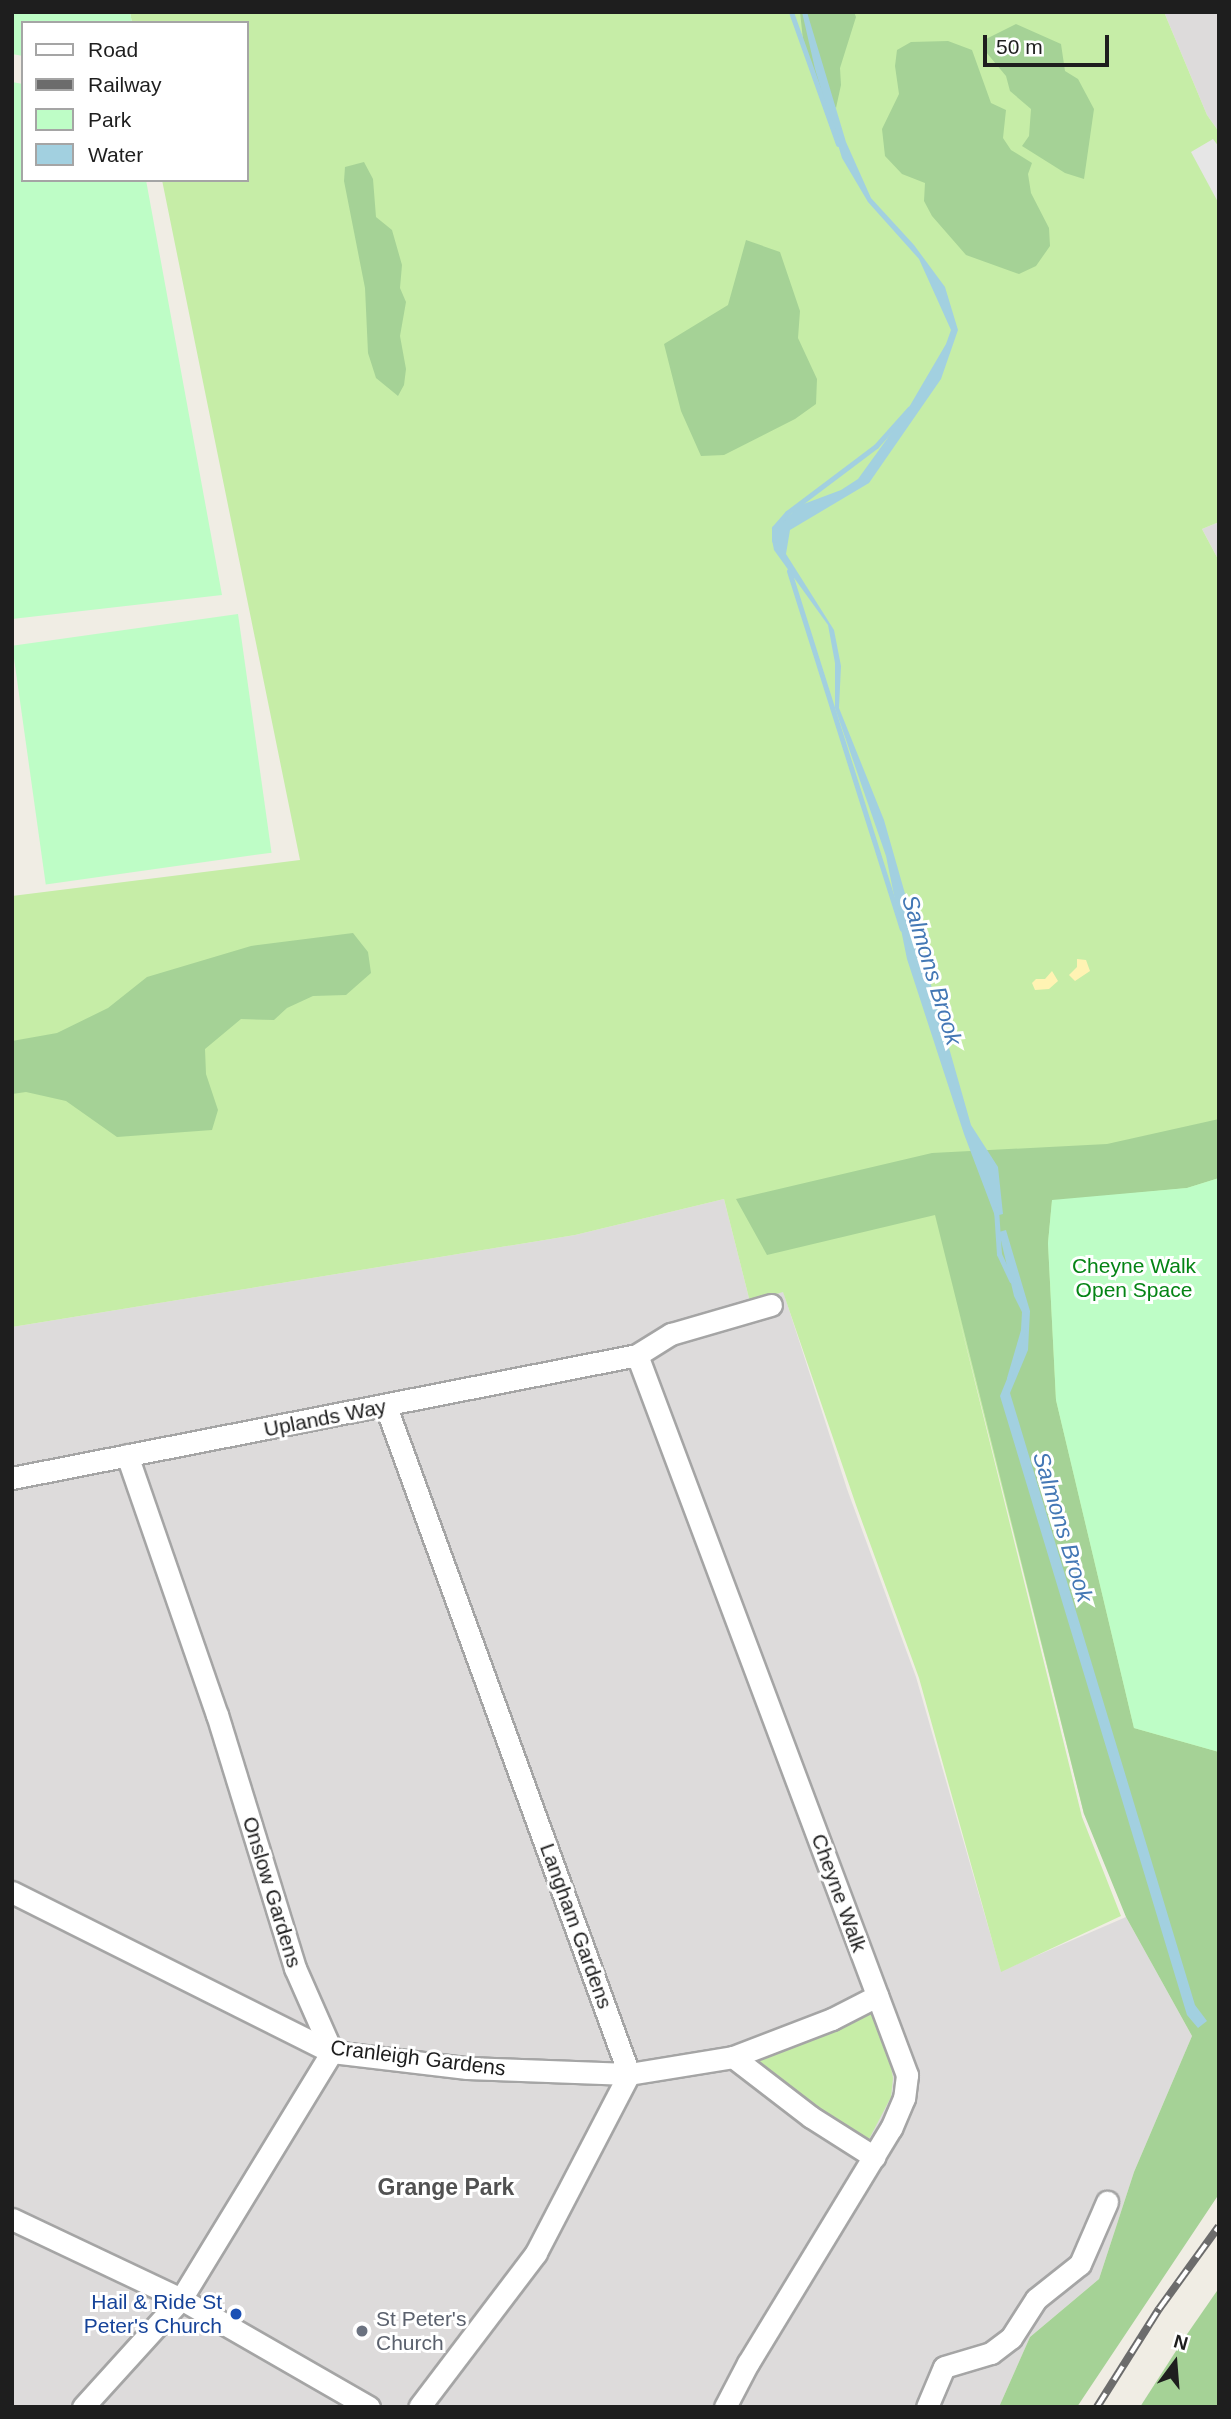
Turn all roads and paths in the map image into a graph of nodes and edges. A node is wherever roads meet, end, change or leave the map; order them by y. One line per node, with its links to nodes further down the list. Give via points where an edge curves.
1 (771, 1306): 2 (street, via 671,1334)
2 (637, 1356): 3 (street, Uplands Way); 7 (street, Cheyne Walk)
3 (386, 1407): 4 (street, Uplands Way); 10 (street, Langham Gardens)
4 (127, 1455): 5 (street, Uplands Way); 8 (street, Onslow Gardens, via 217,1715 295,1968)
5 (12, 1478)
6 (12, 1892): 8 (street, Cranleigh Gardens)
7 (877, 1996): 9 (street, Cranleigh Gardens, via 832,2019); 11 (street, Cheyne Walk, via 907,2075 904,2098)
8 (332, 2053): 10 (street, Cranleigh Gardens, via 467,2068); 14 (street)
9 (733, 2057): 10 (street, Cranleigh Gardens); 11 (street, via 811,2117)
10 (629, 2074): 17 (street, via 536,2253)
11 (874, 2157): 18 (street, Cheyne Walk)
12 (1107, 2202): 19 (street, via 1080,2264 1036,2299 1012,2338 991,2353 944,2367)
13 (12, 2219): 14 (street)
14 (181, 2299): 15 (street); 16 (street)
15 (83, 2407)
16 (369, 2407)
17 (419, 2407)
18 (725, 2407)
19 (927, 2407)

